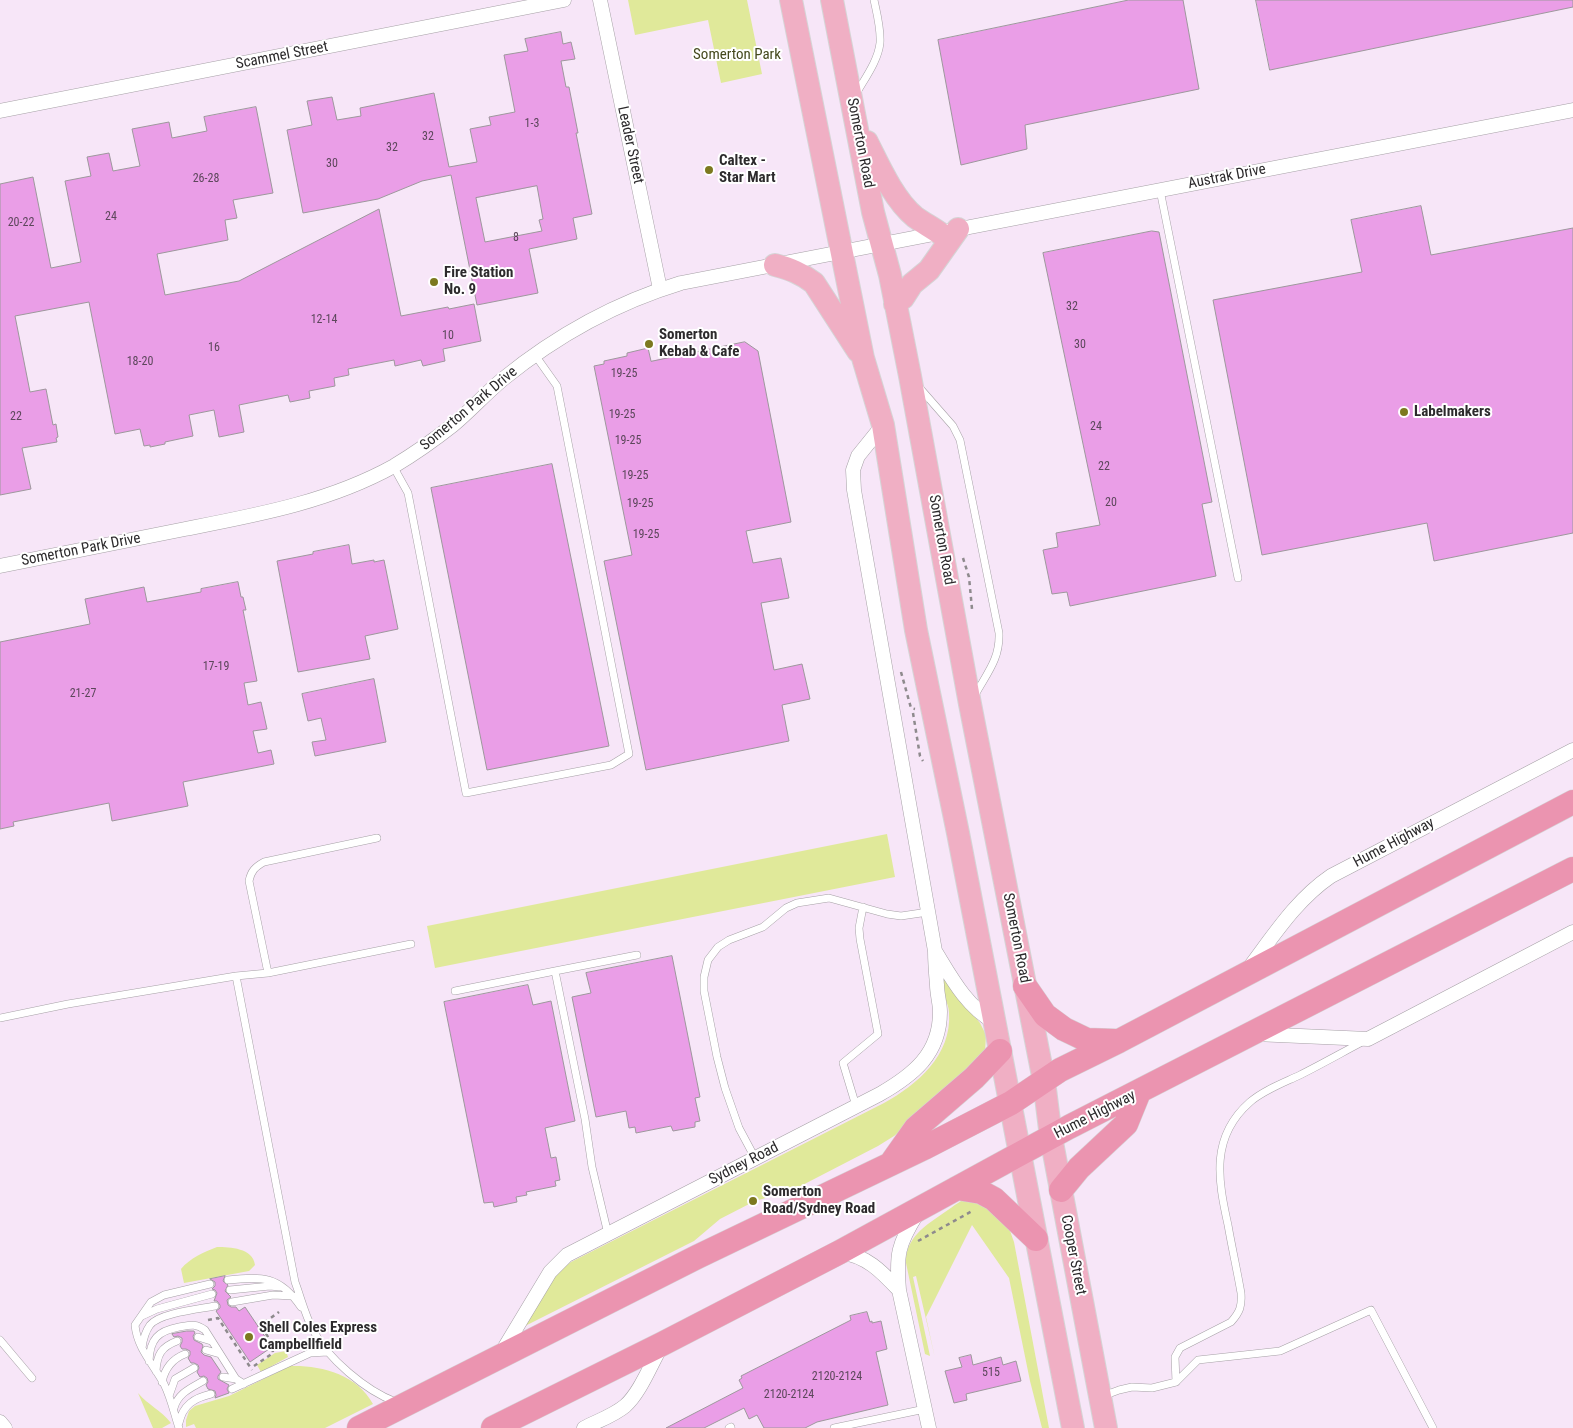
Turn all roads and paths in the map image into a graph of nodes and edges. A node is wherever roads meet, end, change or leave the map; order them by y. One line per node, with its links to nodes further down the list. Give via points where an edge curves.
1 (564, 0): 8 (street, Scammel Street)
2 (600, 0): 14 (street, Leader Street)
3 (791, 0): 12 (main road)
4 (832, 0): 6 (main road, Somerton Road)
5 (874, 0): 6 (lane, via 880,45)
6 (853, 109): 10 (main road, via 882,171 903,203 915,217); 11 (main road, Somerton Road)
7 (1573, 110): 9 (street, Austrak Drive)
8 (0, 111)
9 (1160, 190): 10 (street, Austrak Drive); 22 (lane)
10 (950, 232): 11 (street, Austrak Drive); 15 (main road, via 929,270)
11 (882, 244): 12 (street, Austrak Drive); 15 (main road, Somerton Road)
12 (842, 253): 13 (street, Somerton Park Drive); 17 (main road)
13 (775, 264): 14 (street, Somerton Park Drive); 17 (main road, via 792,269 814,283)
14 (660, 289): 16 (street, Somerton Park Drive, via 616,306)
15 (895, 304): 18 (main road, Somerton Road)
16 (535, 354): 20 (street, Somerton Park Drive, via 453,425); 20 (lane, via 557,386 629,754 611,765 466,793 408,493)
17 (863, 358): 19 (main road)
18 (910, 376): 23 (main road, Somerton Road); 23 (lane, via 953,426 960,440 996,616 1000,644 997,657)
19 (883, 425): 29 (street, via 858,456 853,470 854,490); 41 (main road, via 916,630)
20 (393, 466): 21 (street, Somerton Park Drive, via 356,486 262,514)
21 (0, 566)
22 (1238, 578)
23 (970, 704): 38 (main road, Somerton Road)
24 (1573, 750): 36 (street, Hume Highway, via 1326,879 1290,912)
25 (1573, 802): 36 (highway, Hume Highway)
26 (377, 838): 35 (lane, via 264,862 255,867 249,881)
27 (1573, 869): 42 (highway, Hume Highway)
28 (863, 907): 29 (lane, via 901,916); 49 (lane, via 860,939 878,1034 844,1063); 52 (lane, via 828,898 797,902 763,926 718,947 708,960 704,992 717,1057 739,1128)
29 (928, 912): 32 (street)
30 (1573, 932): 43 (street)
31 (411, 944): 35 (lane)
32 (934, 951): 41 (street, via 974,1008); 49 (street, Sydney Road, via 940,1011 939,1028 928,1056 902,1081)
33 (637, 955): 34 (lane)
34 (555, 971): 39 (lane); 58 (lane, via 592,1168)
35 (268, 973): 37 (lane)
36 (1246, 973): 44 (highway, Hume Highway)
37 (236, 976): 40 (lane); 72 (lane, via 295,1282)
38 (1025, 986): 44 (highway, via 1045,1015 1064,1029 1087,1040); 46 (main road, Somerton Road)
39 (455, 991)
40 (0, 1018)
41 (994, 1022): 45 (main road)
42 (1248, 1034): 43 (street); 47 (highway, Hume Highway)
43 (1368, 1040): 96 (lane, via 1267,1090 1250,1101 1228,1130 1219,1163 1220,1182 1242,1306 1231,1322 1180,1348 1175,1357)
44 (1119, 1041): 46 (highway, Hume Highway)
45 (1000, 1051): 48 (main road); 53 (highway, via 916,1128)
46 (1044, 1080): 48 (highway, Hume Highway); 50 (main road, Cooper Street)
47 (1139, 1092): 50 (highway, Hume Highway); 55 (highway, via 1126,1124)
48 (1011, 1103): 51 (main road); 53 (highway)
49 (856, 1106): 52 (street, Sydney Road)
50 (1051, 1137): 51 (highway, Hume Highway); 55 (main road, Cooper Street)
51 (1021, 1154): 54 (highway); 59 (main road)
52 (755, 1158): 58 (street, Sydney Road)
53 (890, 1166): 85 (highway, via 697,1257)
54 (957, 1188): 56 (highway); 59 (highway, via 982,1192 994,1199)
55 (1060, 1190): 101 (main road, Cooper Street)
56 (922, 1207): 61 (highway); 66 (street, via 899,1248)
57 (981, 1208): 60 (path)
58 (608, 1234): 85 (street, Sydney Road, via 567,1255 550,1272)
59 (1036, 1239): 113 (main road)
60 (917, 1242)
61 (840, 1252): 66 (street, via 876,1267); 79 (highway)
62 (228, 1280): 64 (lane, via 264,1278)
63 (210, 1284): 73 (lane, via 164,1295 152,1302)
64 (283, 1288): 65 (lane); 68 (lane)
65 (230, 1290)
66 (899, 1290): 104 (street)
67 (212, 1294): 73 (lane)
68 (293, 1296): 69 (lane, via 274,1295); 72 (lane)
69 (232, 1302)
70 (215, 1306): 80 (lane, via 163,1317 150,1324)
71 (279, 1312): 74 (path, via 260,1326 272,1344 273,1353 250,1368 218,1318)
72 (307, 1316): 82 (lane)
73 (140, 1317): 80 (lane, via 135,1325)
74 (206, 1320)
75 (198, 1337): 78 (lane)
76 (0, 1340): 92 (lane)
77 (177, 1341): 90 (lane, via 163,1348 157,1359)
78 (211, 1341): 84 (lane); 86 (lane, via 198,1325 164,1331 150,1347)
79 (662, 1344): 109 (highway); 110 (street, via 627,1404)
80 (142, 1348): 86 (lane)
81 (206, 1350): 84 (lane)
82 (328, 1352): 97 (lane, via 310,1354); 102 (lane, via 383,1398)
83 (185, 1354): 95 (lane, via 171,1362)
84 (220, 1354): 88 (lane)
85 (499, 1357): 102 (highway)
86 (149, 1361): 90 (lane)
87 (215, 1363): 88 (lane)
88 (226, 1365): 93 (lane)
89 (194, 1368): 100 (lane, via 175,1379)
90 (156, 1371): 95 (lane)
91 (224, 1377): 93 (lane)
92 (32, 1378)
93 (236, 1379): 97 (lane)
94 (203, 1381): 103 (lane, via 182,1394)
95 (162, 1382): 100 (lane)
96 (1176, 1382): 101 (lane, via 1152,1388 1132,1387); 115 (lane, via 1198,1360 1280,1351 1371,1310)
97 (244, 1384): 98 (lane)
98 (232, 1389)
99 (211, 1394): 106 (lane, via 188,1403 181,1413)
100 (169, 1396): 103 (lane)
101 (1100, 1398): 114 (main road, Cooper Street)
102 (404, 1406): 108 (highway)
103 (174, 1409): 106 (lane)
104 (925, 1409): 111 (lane); 112 (street)
105 (0, 1422): 107 (street)
106 (179, 1427)
107 (5, 1428)
108 (359, 1428)
109 (493, 1428)
110 (584, 1428)
111 (834, 1428)
112 (929, 1428)
113 (1073, 1428)
114 (1106, 1428)
115 (1433, 1428)

